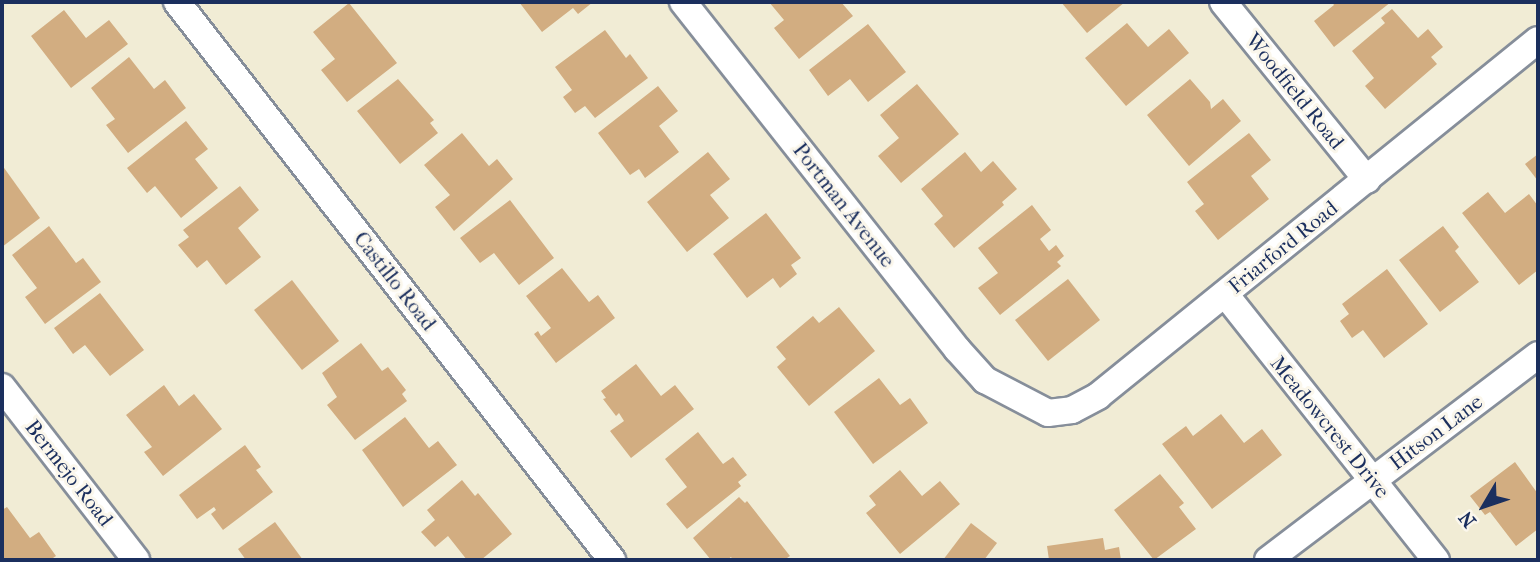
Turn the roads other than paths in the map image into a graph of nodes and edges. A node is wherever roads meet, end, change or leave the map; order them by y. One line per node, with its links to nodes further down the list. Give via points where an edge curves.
1 (177, 2): 12 (street, Castillo Road)
2 (683, 2): 9 (street, Portman Avenue, via 957,349 985,380)
3 (1223, 2): 5 (street, Woodfield Road)
4 (1538, 40): 5 (street, Friarford Road)
5 (1367, 180): 6 (street, Friarford Road)
6 (1225, 295): 9 (street, Friarford Road, via 1098,396 1072,410 1048,413); 10 (street, Meadowcrest Drive)
7 (1538, 355): 10 (street, Hitson Lane)
8 (2, 387): 11 (street, Bermejo Road)
9 (1013, 398)
10 (1372, 480): 13 (street, Hitson Lane); 14 (street, Meadowcrest Drive)
11 (136, 560)
12 (612, 560)
13 (1268, 560)
14 (1436, 560)

